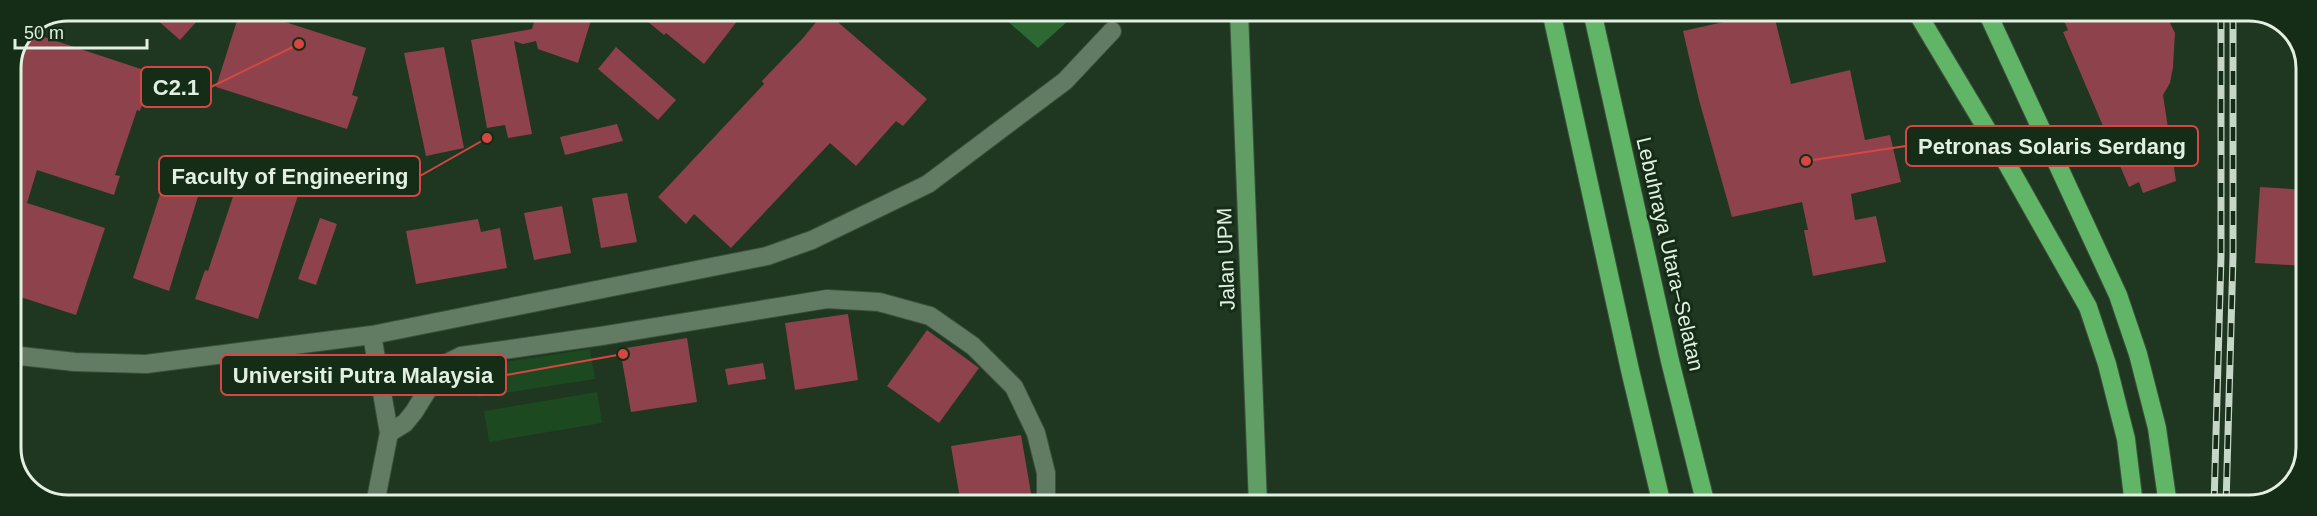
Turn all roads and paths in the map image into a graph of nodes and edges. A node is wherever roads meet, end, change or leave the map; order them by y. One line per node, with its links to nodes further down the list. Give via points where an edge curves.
1 (1239, 21): 12 (main road, Jalan UPM)
2 (1553, 21): 13 (highway)
3 (1594, 21): 14 (highway, Lebuhraya Utara–Selatan)
4 (1921, 21): 15 (highway, via 2088,307 2126,439)
5 (1991, 21): 16 (highway, via 2118,295 2157,428)
6 (1112, 31): 7 (street, via 1065,81 928,184 812,240 767,256)
7 (372, 335): 8 (street, via 146,364); 9 (street)
8 (21, 356)
9 (389, 433): 10 (street); 11 (street, via 414,412 443,365 460,356 827,299 879,302 930,316 973,346 1014,387 1036,433 1046,473)
10 (377, 495)
11 (1046, 495)
12 (1258, 495)
13 (1660, 495)
14 (1704, 495)
15 (2133, 495)
16 (2166, 495)

